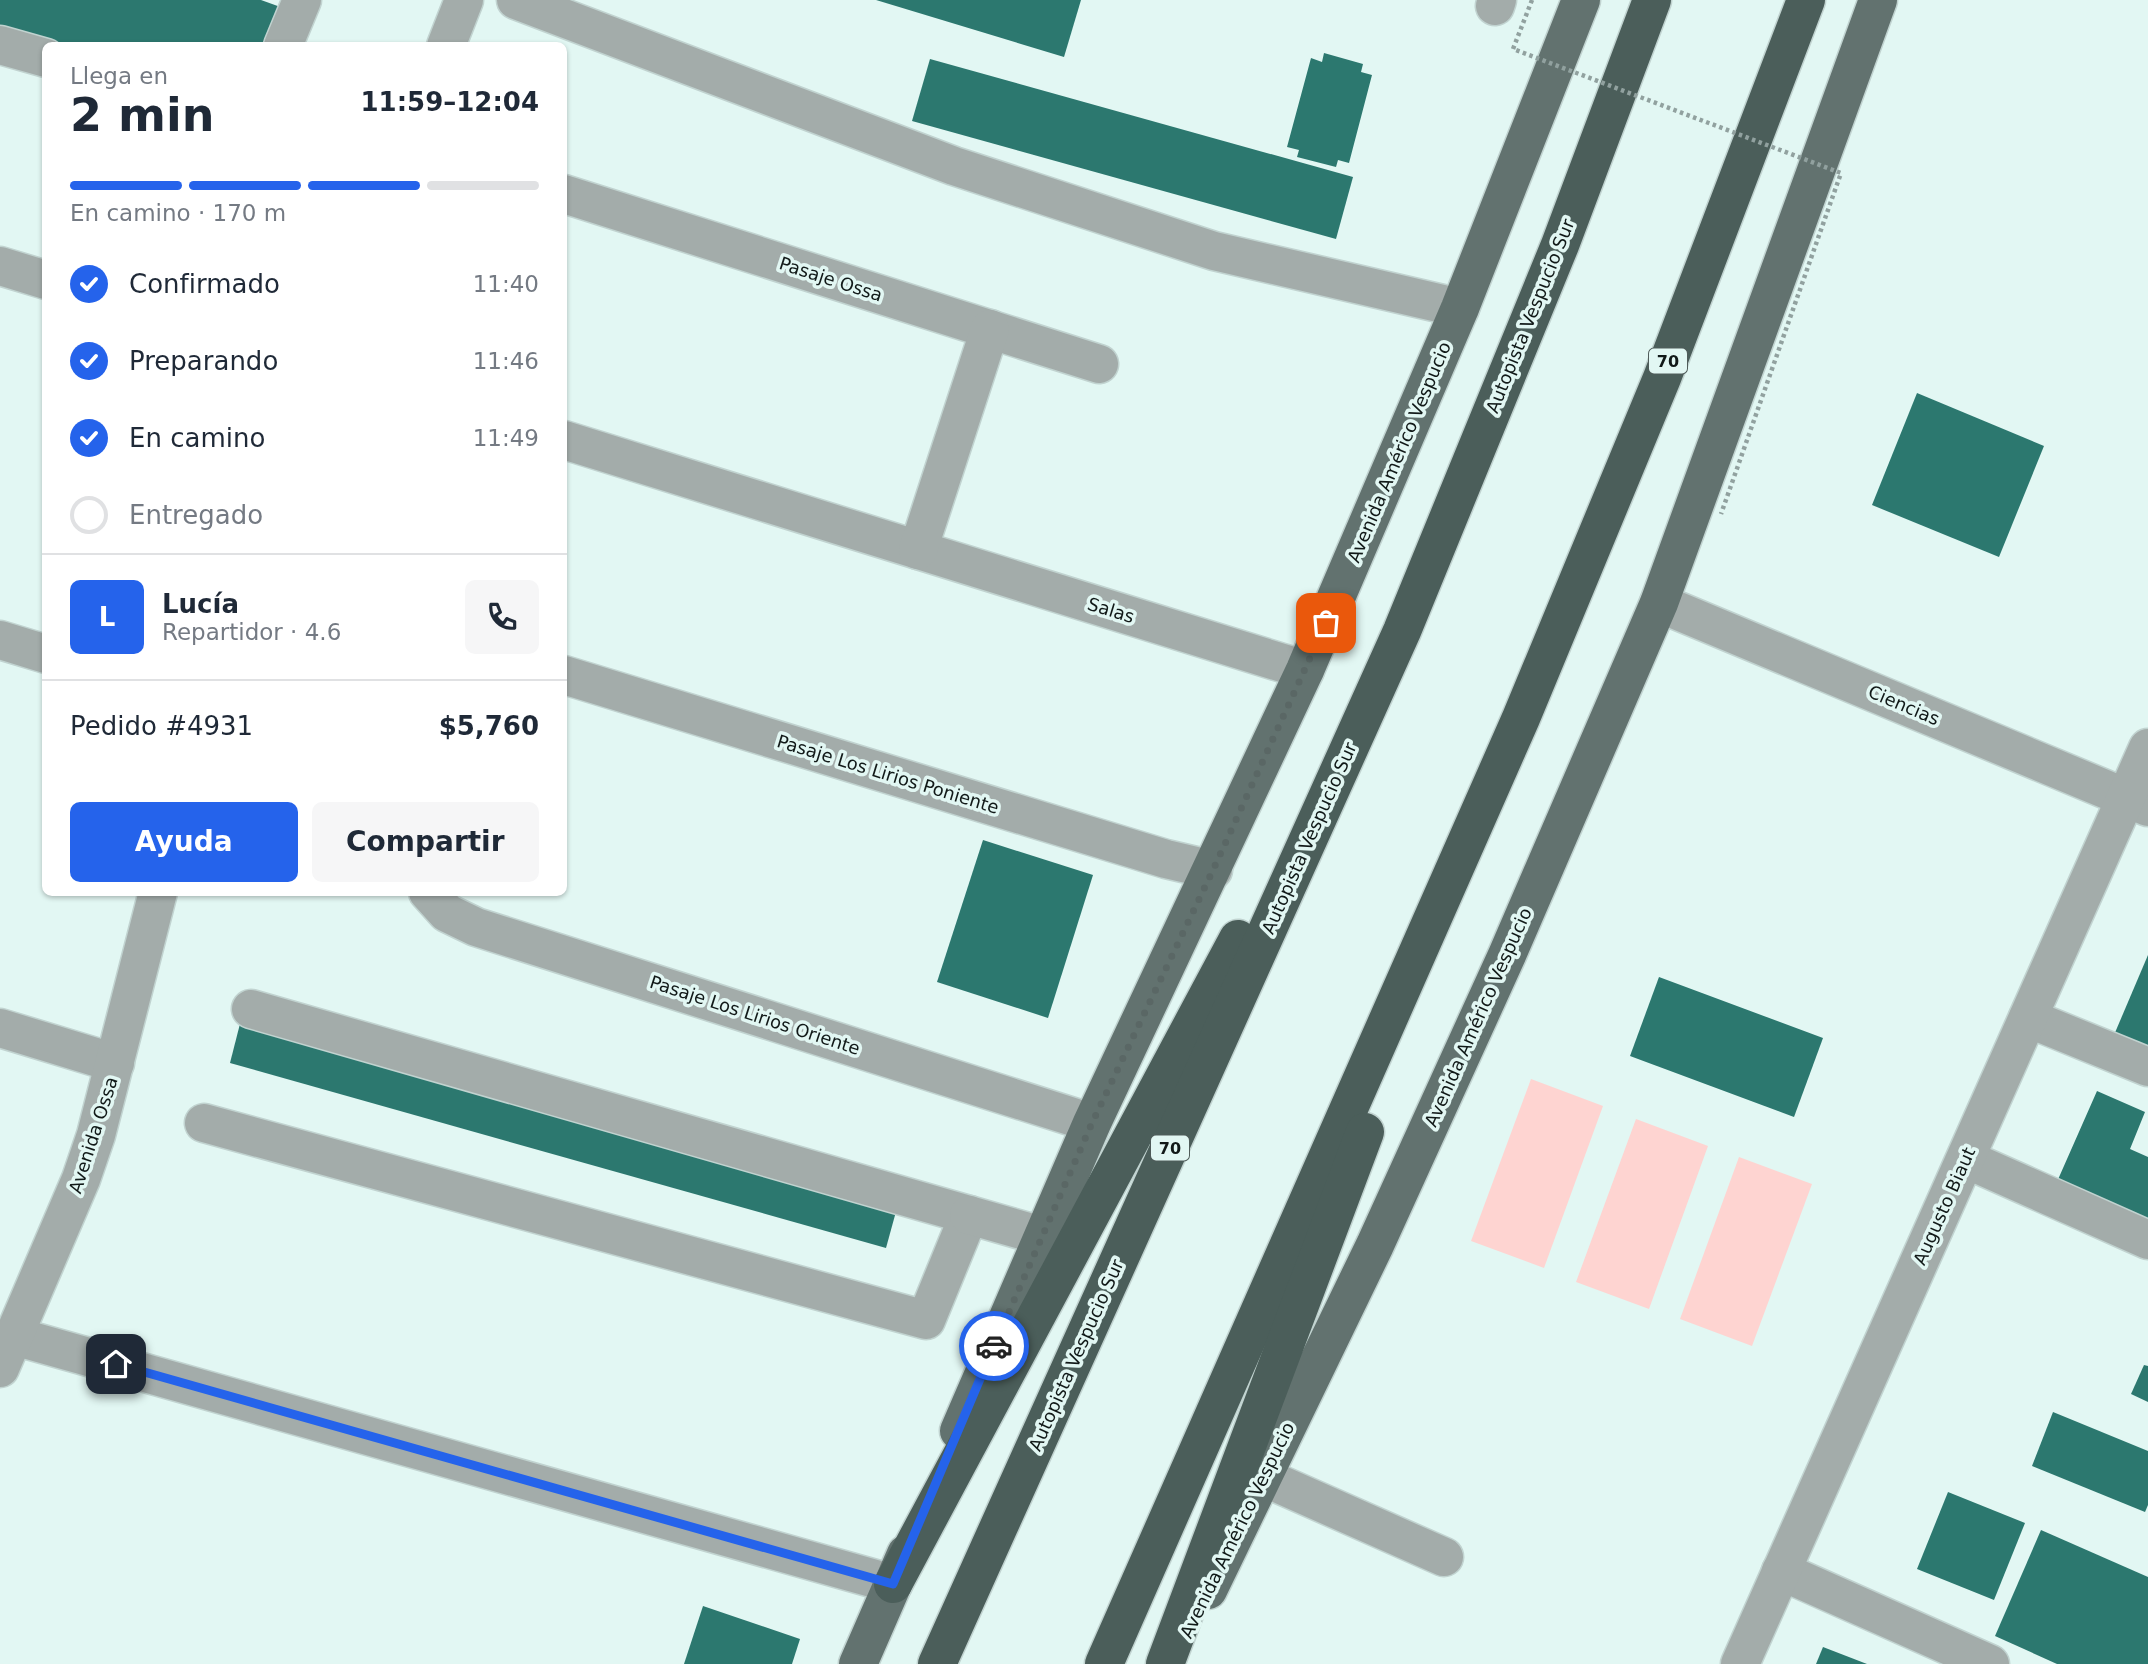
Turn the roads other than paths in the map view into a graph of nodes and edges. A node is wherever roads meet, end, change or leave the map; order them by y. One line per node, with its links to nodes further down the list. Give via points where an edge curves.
1 (302, 0): 8 (street)
2 (464, 0): 9 (street)
3 (516, 0): 15 (street, via 954,166 1214,251)
4 (1581, 0): 15 (main road, Avenida Américo Vespucio)
5 (1652, 0): 21 (highway, Autopista Vespucio Sur / 70, via 1560,245)
6 (1806, 0): 26 (highway, 70, via 1662,378)
7 (1878, 0): 20 (main road, Avenida Américo Vespucio)
8 (285, 42)
9 (448, 42)
10 (0, 45): 11 (street)
11 (42, 57)
12 (567, 195): 16 (street, Pasaje Ossa)
13 (0, 266): 14 (street)
14 (42, 279)
15 (1460, 308): 24 (main road, Avenida Américo Vespucio)
16 (990, 329): 17 (street, Pasaje Ossa); 19 (street)
17 (1098, 364)
18 (567, 441): 19 (street, Salas)
19 (918, 550): 24 (street, Salas)
20 (1659, 603): 28 (street, Ciencias); 44 (main road, Avenida Américo Vespucio, via 1507,955)
21 (1402, 631): 47 (highway); 49 (highway, Autopista Vespucio Sur / 70)
22 (0, 640): 23 (street)
23 (42, 653)
24 (1305, 670): 29 (main road, Avenida Américo Vespucio)
25 (567, 676): 29 (street, Pasaje Los Lirios Poniente)
26 (1521, 718): 50 (highway, 70); 51 (highway)
27 (2148, 748): 28 (street, Augusto Biaut)
28 (2137, 803): 33 (street, Augusto Biaut)
29 (1213, 870): 38 (main road, Avenida Américo Vespucio)
30 (157, 896): 35 (street, Avenida Ossa)
31 (432, 896): 38 (street, Pasaje Los Lirios Oriente, via 447,913 476,927)
32 (251, 1009): 40 (street)
33 (2028, 1017): 36 (street); 39 (street, Augusto Biaut)
34 (0, 1028): 35 (street)
35 (115, 1063): 43 (street, Avenida Ossa, via 82,1179)
36 (2148, 1067)
37 (205, 1123): 40 (street, via 926,1320)
38 (1092, 1123): 41 (main road, Avenida Américo Vespucio)
39 (1966, 1159): 42 (street); 46 (street, Augusto Biaut)
40 (969, 1214): 41 (street)
41 (1042, 1236): 47 (main road, Avenida Américo Vespucio)
42 (2148, 1240)
43 (7, 1352): 47 (street)
44 (1263, 1477): 45 (street); 52 (main road, Avenida Américo Vespucio)
45 (1444, 1557)
46 (1781, 1572): 53 (street, Augusto Biaut); 54 (street)
47 (893, 1584): 48 (main road, Avenida Américo Vespucio)
48 (858, 1664)
49 (937, 1664)
50 (1104, 1664)
51 (1165, 1664)
52 (1172, 1664)
53 (1740, 1664)
54 (1990, 1664)

